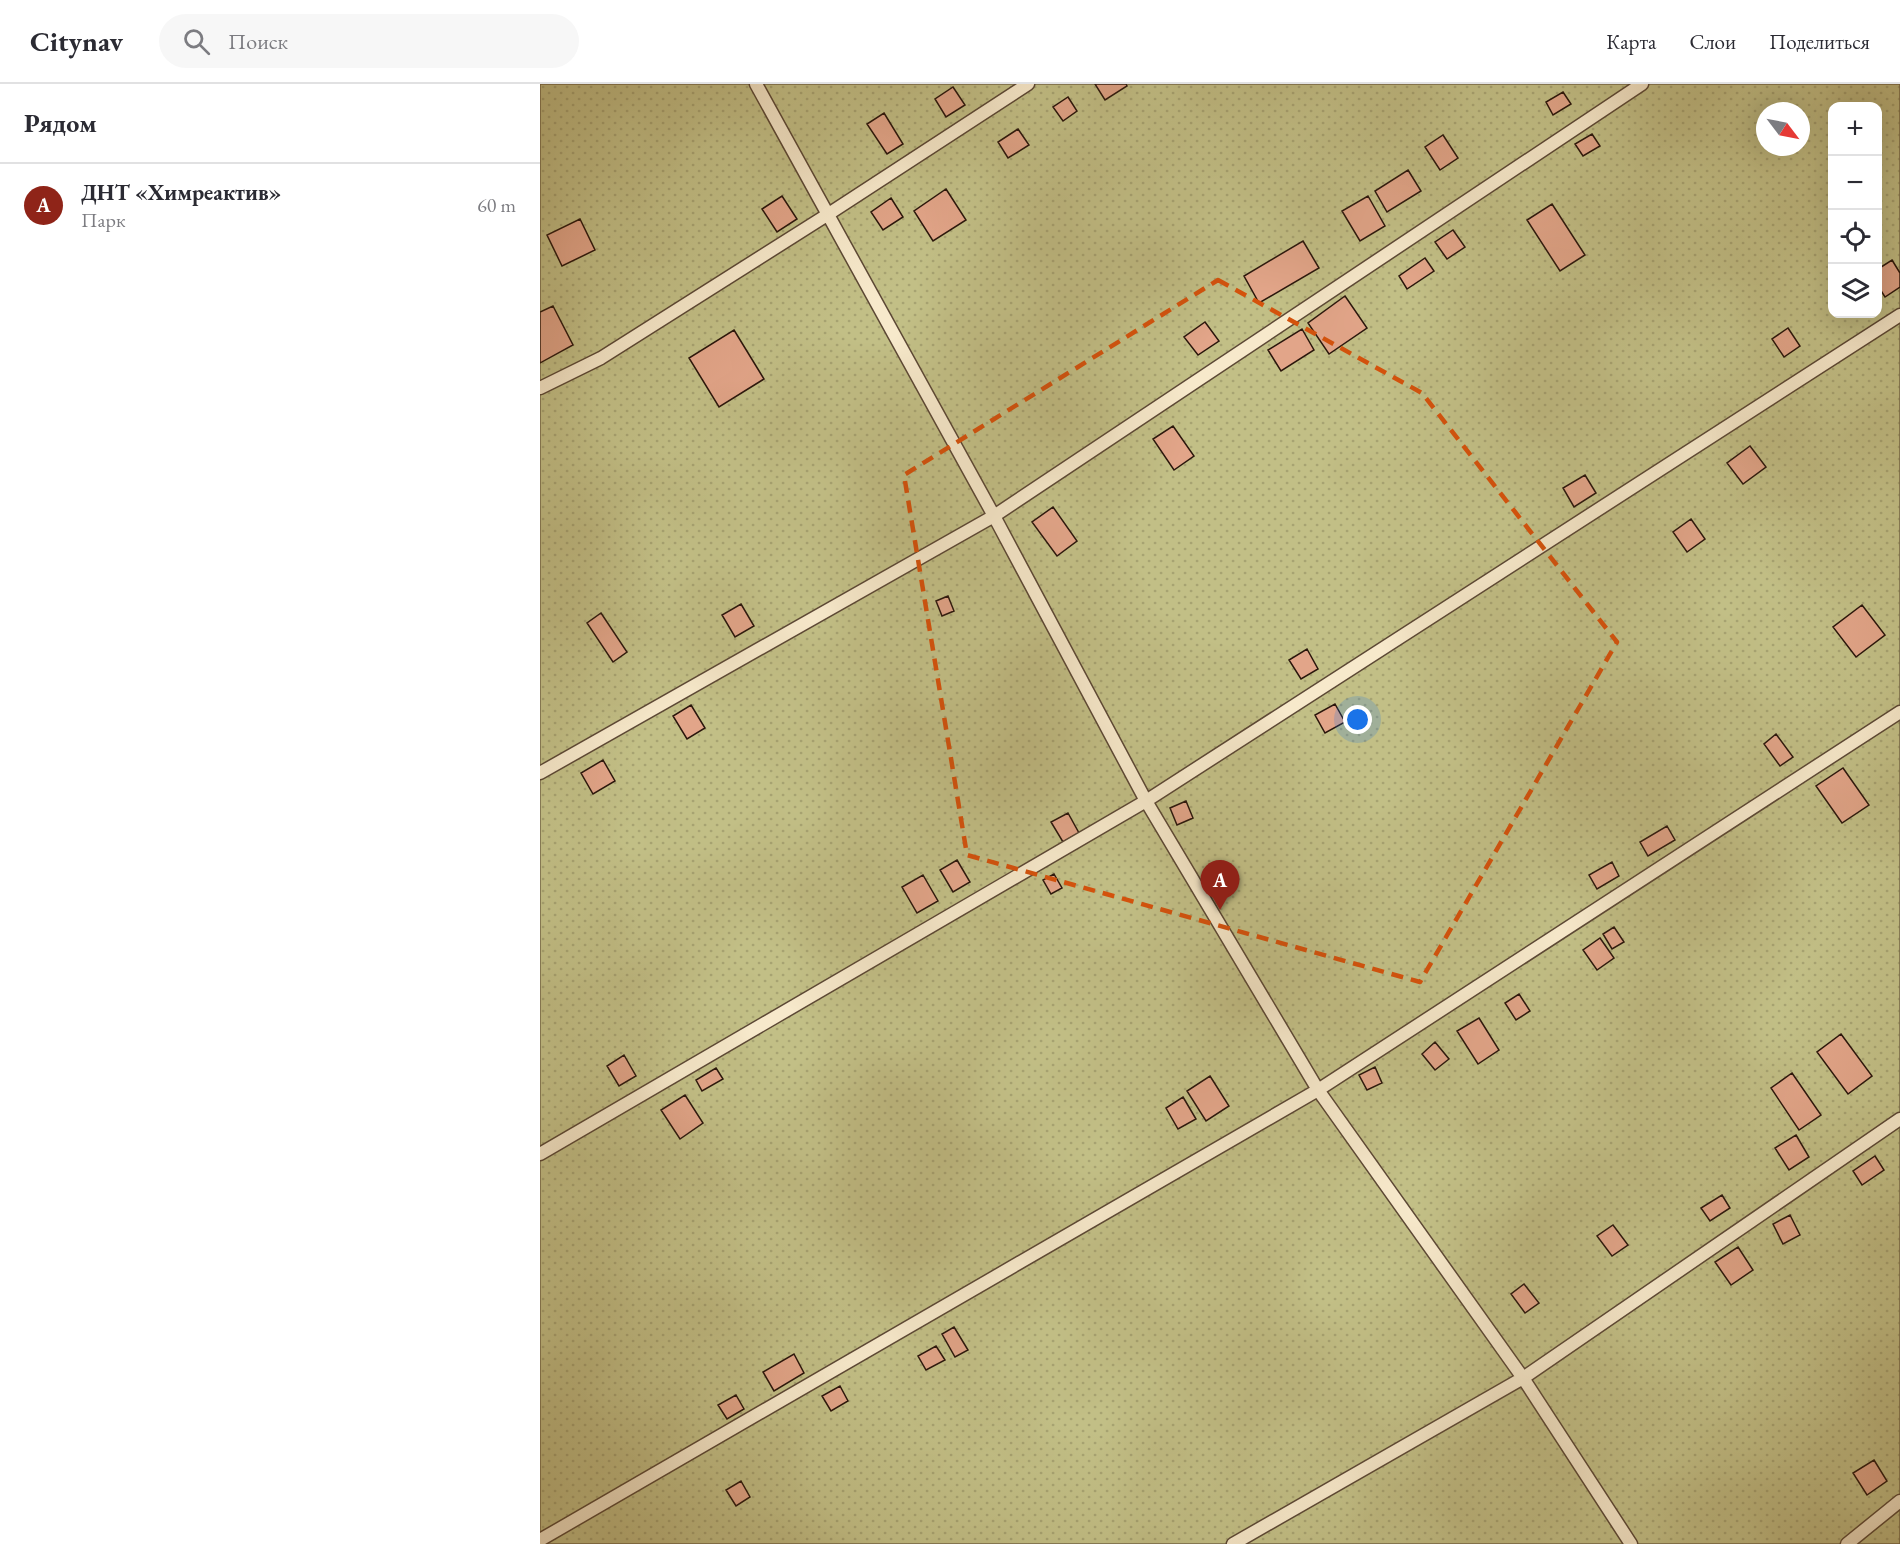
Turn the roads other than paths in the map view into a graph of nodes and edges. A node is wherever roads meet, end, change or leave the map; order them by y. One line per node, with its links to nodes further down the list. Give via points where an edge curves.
1 (756, 84): 4 (lane)
2 (1028, 84): 4 (lane)
3 (1642, 84): 7 (lane)
4 (827, 215): 6 (lane, via 601,358); 7 (lane)
5 (1900, 315): 10 (lane)
6 (540, 388)
7 (994, 516): 9 (lane); 10 (lane)
8 (1900, 712): 11 (lane)
9 (540, 773)
10 (1146, 801): 11 (lane); 13 (lane)
11 (1318, 1090): 14 (lane); 16 (lane)
12 (1900, 1119): 14 (lane)
13 (540, 1154)
14 (1523, 1377): 17 (lane); 18 (lane)
15 (1900, 1502): 19 (lane)
16 (542, 1534)
17 (1233, 1544)
18 (1631, 1544)
19 (1847, 1544)

